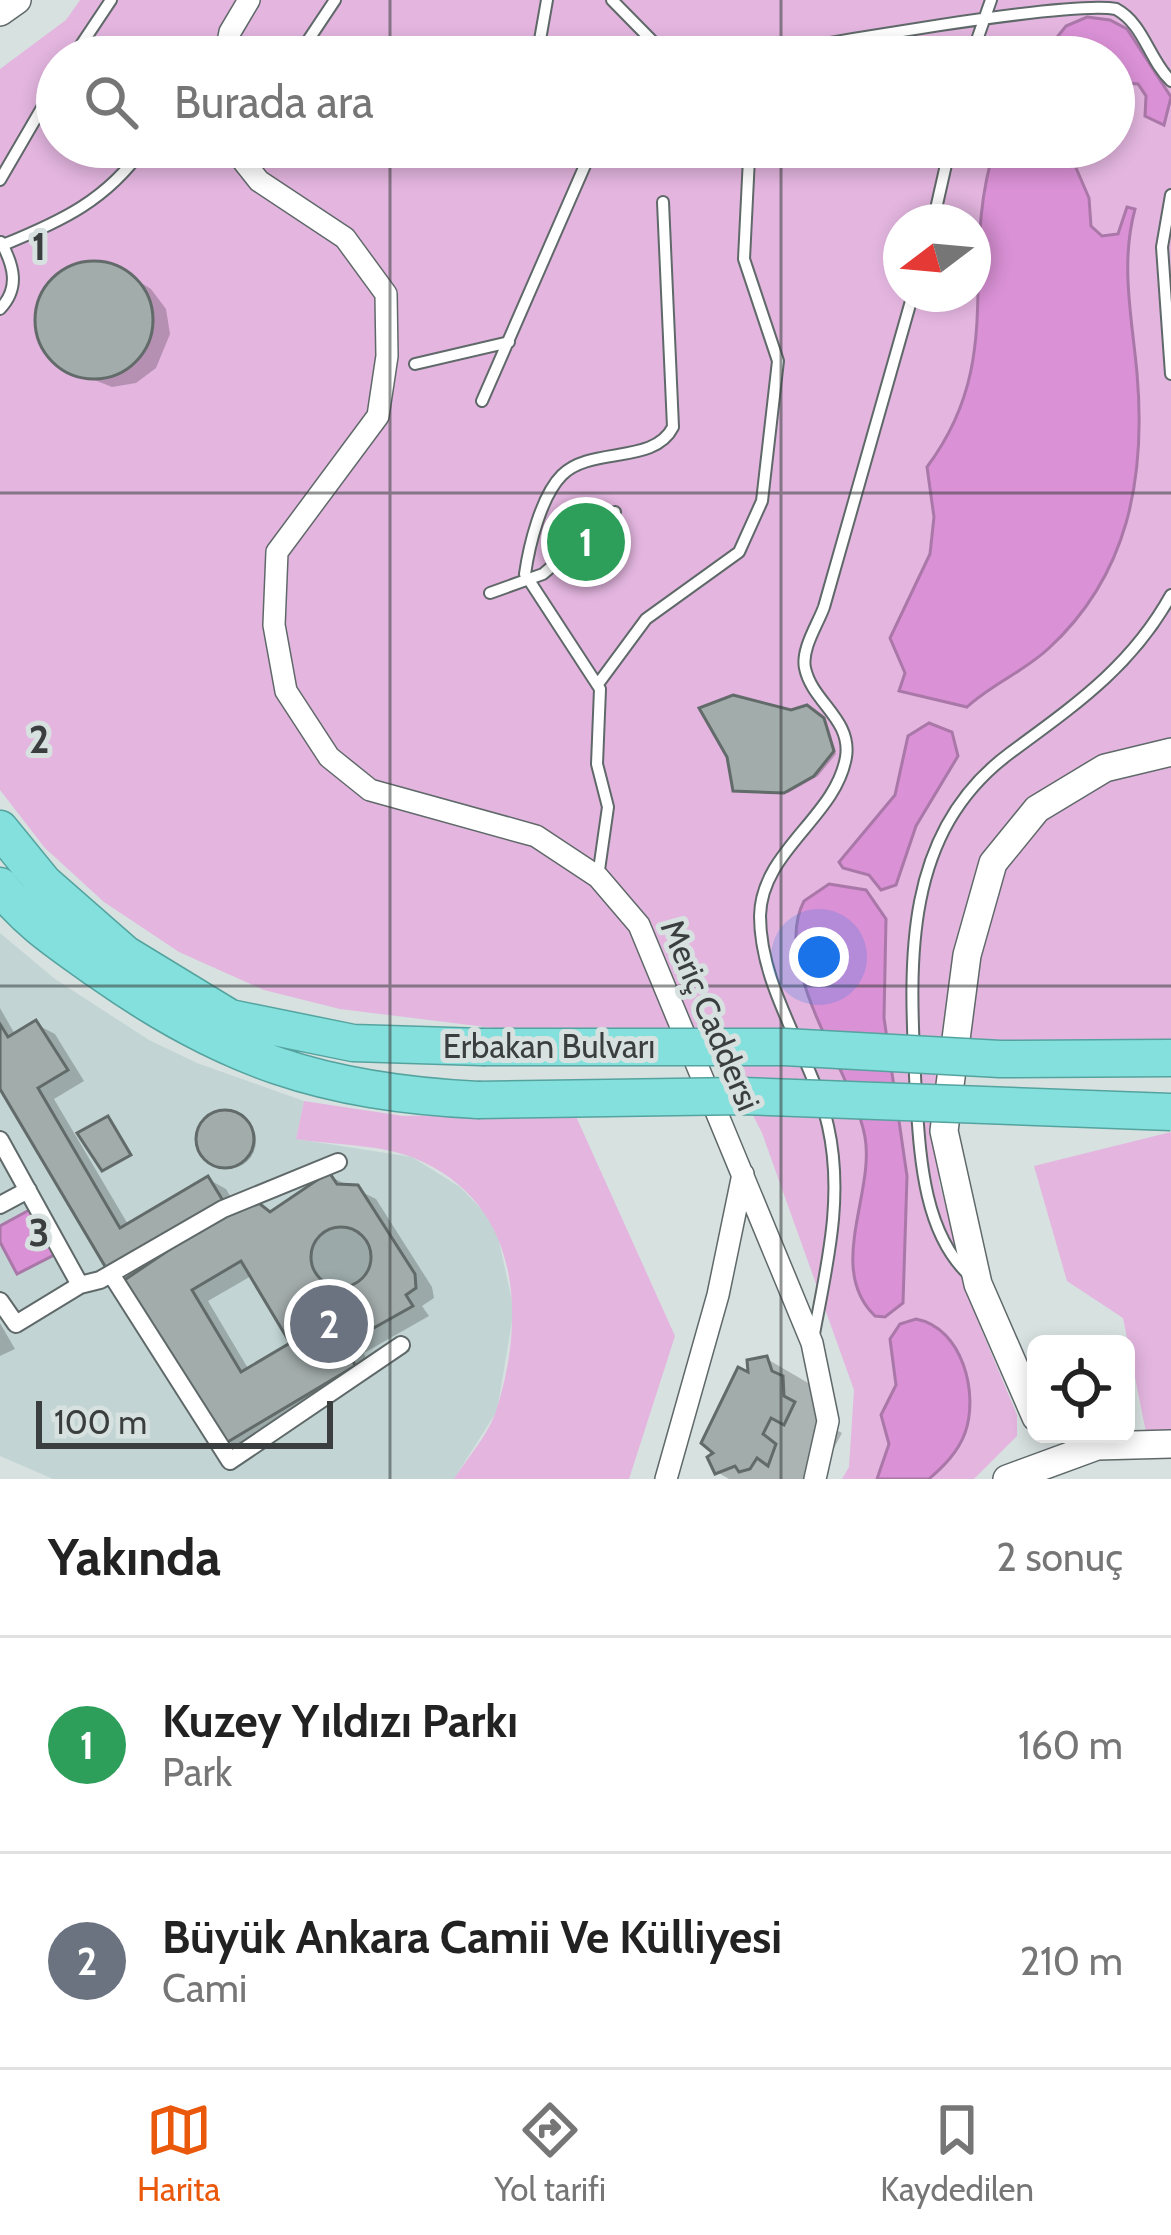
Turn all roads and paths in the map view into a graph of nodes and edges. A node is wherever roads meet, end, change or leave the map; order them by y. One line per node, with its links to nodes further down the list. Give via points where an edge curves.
1 (17, 0): 8 (street)
2 (111, 0): 10 (lane)
3 (249, 0): 11 (street)
4 (335, 0): 12 (lane)
5 (547, 0): 13 (lane)
6 (612, 0): 14 (lane)
7 (991, 0): 9 (lane)
8 (0, 12)
9 (983, 16): 15 (lane); 16 (lane); 17 (lane, via 1099,2 1136,25)
10 (87, 36)
11 (229, 36)
12 (311, 36)
13 (541, 36)
14 (647, 36)
15 (870, 36)
16 (977, 36)
17 (1171, 81)
18 (36, 118): 24 (lane)
19 (129, 168): 28 (lane, via 89,207)
20 (249, 168): 42 (street, Meriç Caddersi, via 345,238 386,294 378,416 277,552 274,626 286,691 329,757 370,790 536,836)
21 (584, 168): 31 (lane)
22 (752, 168): 39 (lane, via 744,259 778,361 762,501 739,552 646,619)
23 (945, 168): 27 (lane)
24 (0, 180)
25 (1171, 195): 33 (lane, via 1162,247)
26 (663, 202): 36 (lane, via 673,428 660,445 578,464 560,476 527,559)
27 (937, 204)
28 (1, 243): 29 (lane, via 14,289)
29 (0, 309)
30 (909, 312): 55 (lane, via 807,650 805,667 842,726 845,760 836,785 781,858 760,916 834,1168 836,1212)
31 (509, 342): 32 (lane); 34 (lane)
32 (415, 364)
33 (1171, 374)
34 (482, 400)
35 (615, 512): 36 (lane)
36 (527, 582): 37 (lane); 39 (lane)
37 (490, 593)
38 (1171, 595): 52 (lane, via 1118,671 1005,757 951,813 930,854 912,928 918,1126 927,1193 948,1255)
39 (598, 684): 42 (lane, via 597,764 608,807)
40 (1171, 752): 52 (street, via 1105,768 1037,809 993,863 967,955 944,1131)
41 (0, 829): 44 (highway, Erbakan Bulvarı, bridge, via 44,883 125,954 230,1018 352,1043)
42 (598, 877): 48 (street, Meriç Caddersi, via 639,926)
43 (0, 886): 45 (highway, Erbakan Bulvarı, bridge, via 22,916 160,1013 286,1072 386,1095 742,1096)
44 (1171, 1058)
45 (1171, 1112)
46 (0, 1140): 49 (street)
47 (338, 1162): 51 (street, via 223,1208)
48 (742, 1174): 55 (street, Meriç Caddersi); 60 (street)
49 (28, 1190): 50 (street); 53 (street)
50 (0, 1204)
51 (111, 1274): 53 (street); 56 (street, via 230,1461)
52 (978, 1283): 57 (street)
53 (80, 1285): 54 (street, via 16,1324)
54 (0, 1301)
55 (812, 1342): 61 (street, Meriç Caddersi, via 828,1421)
56 (401, 1345)
57 (1027, 1397)
58 (1171, 1444): 59 (street)
59 (1048, 1446): 62 (street)
60 (666, 1479)
61 (815, 1479)
62 (1007, 1479)

